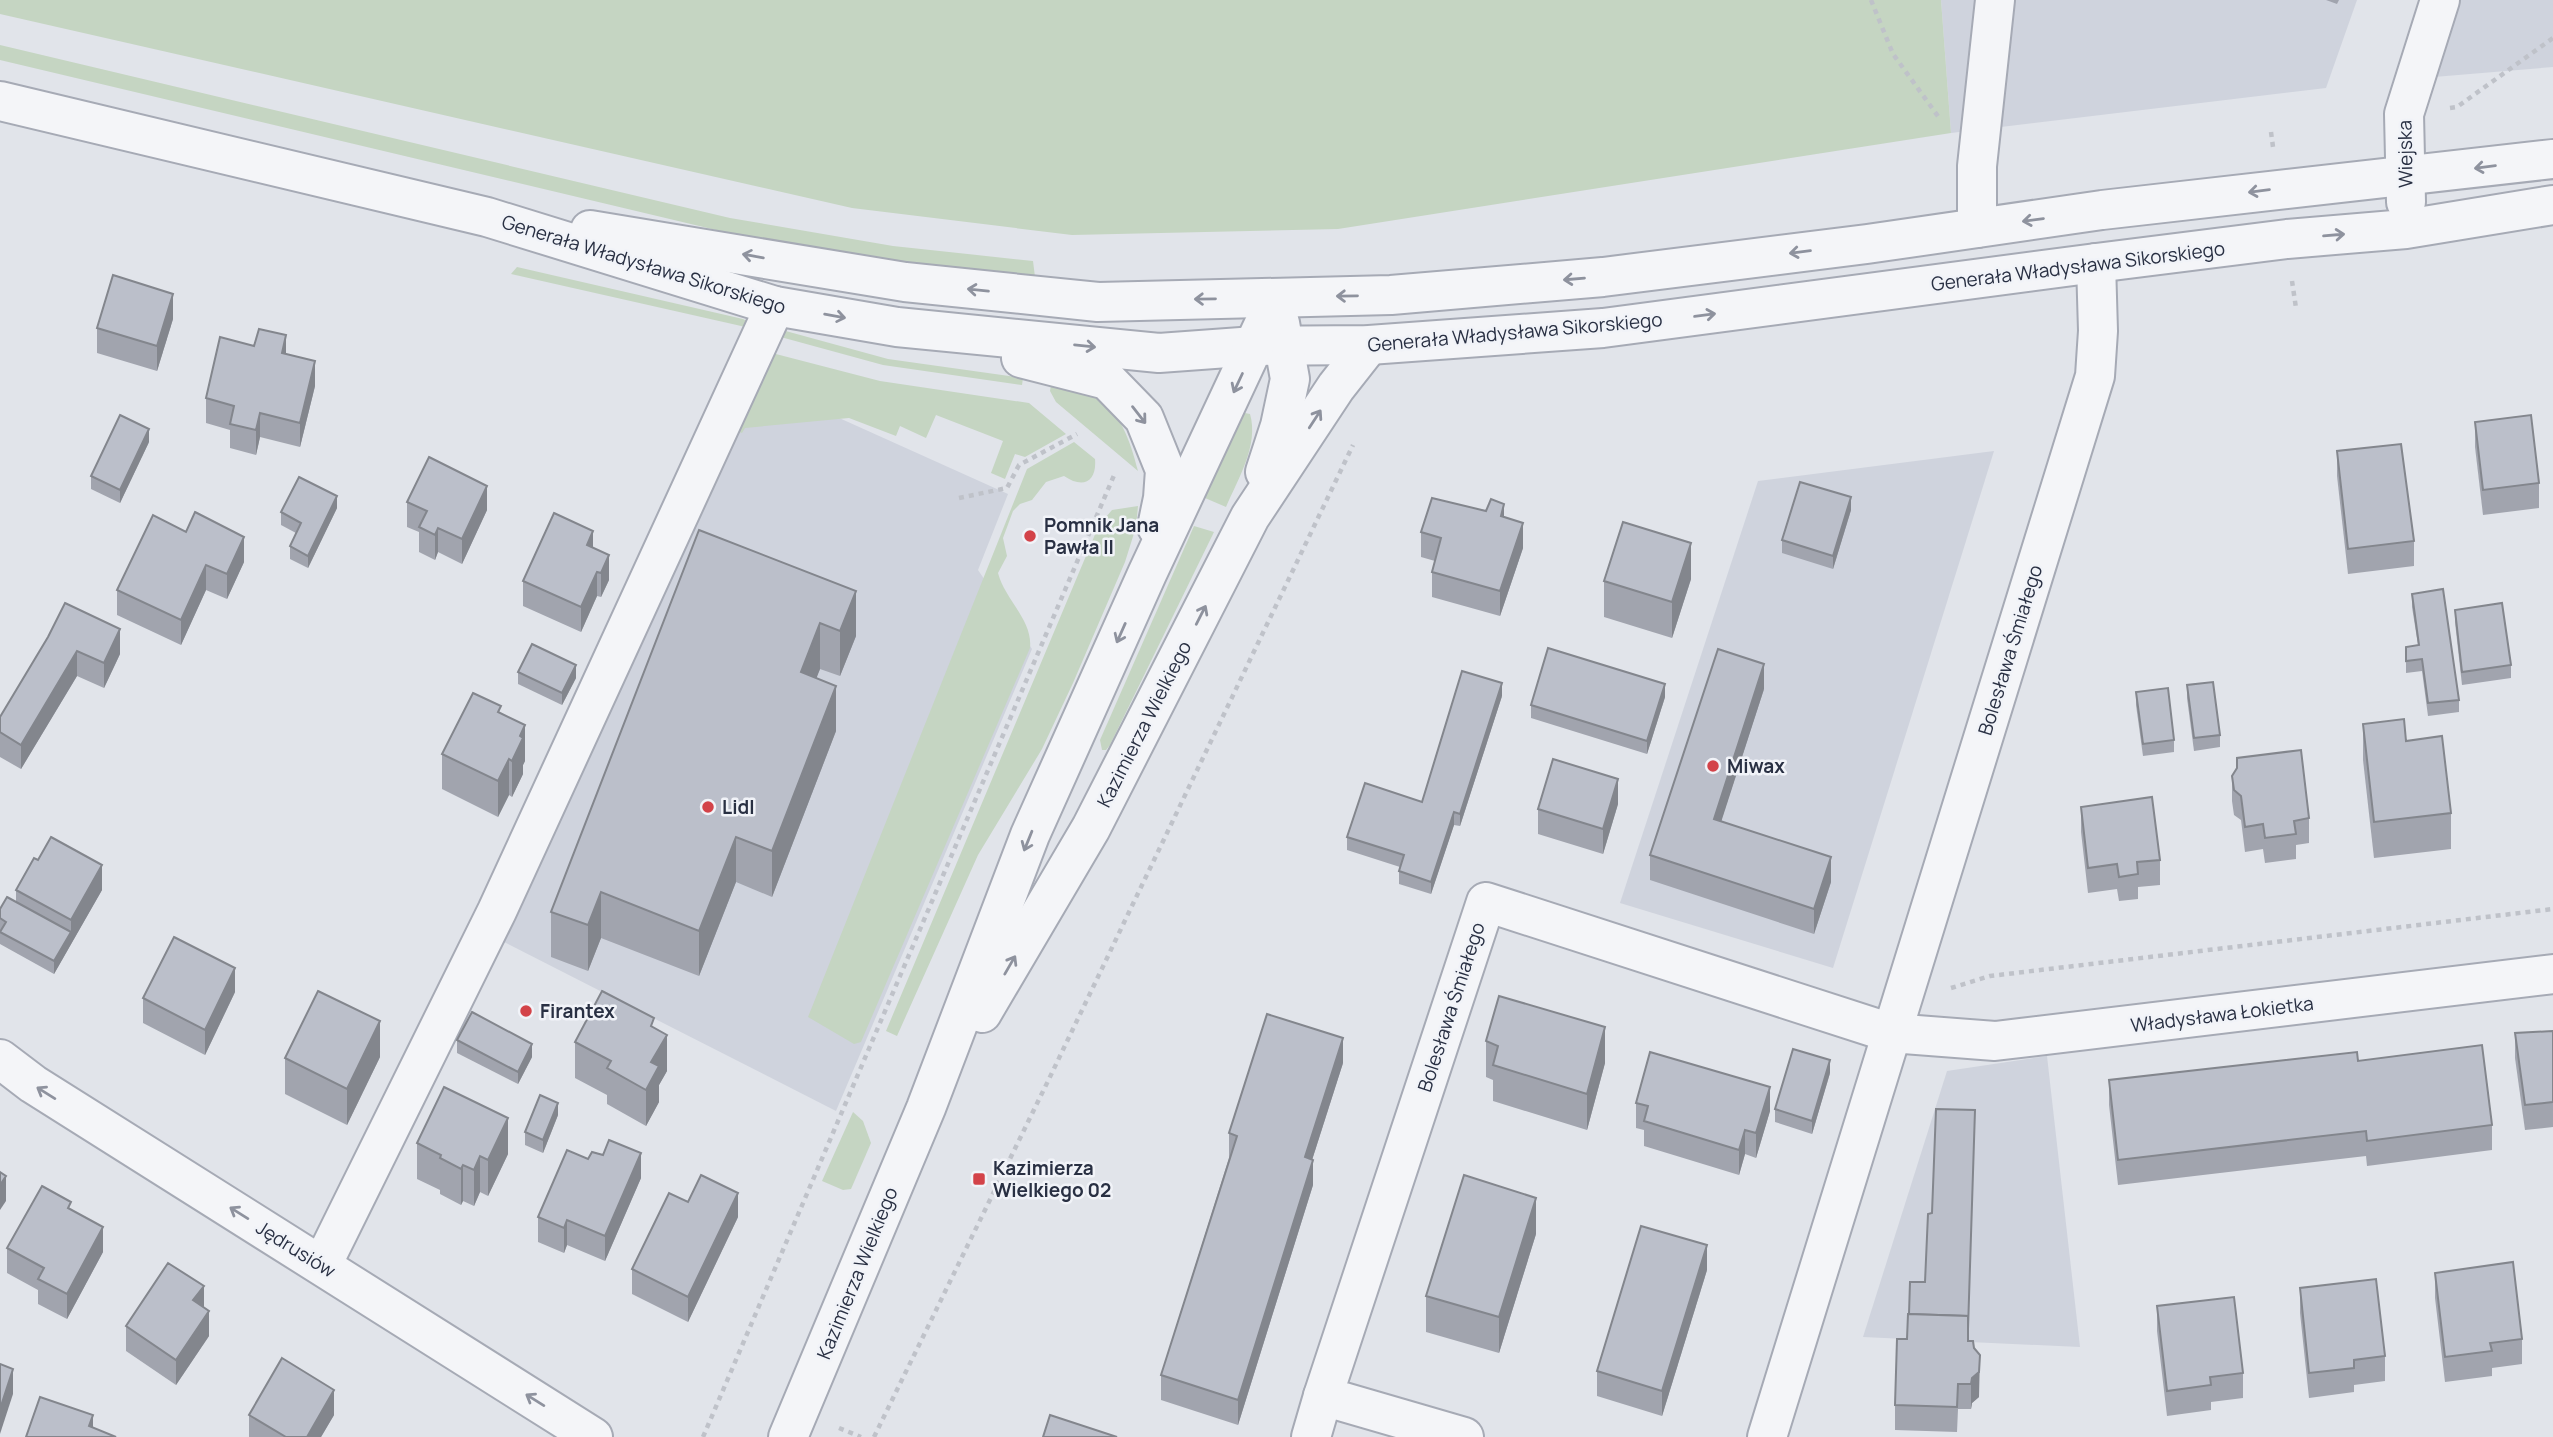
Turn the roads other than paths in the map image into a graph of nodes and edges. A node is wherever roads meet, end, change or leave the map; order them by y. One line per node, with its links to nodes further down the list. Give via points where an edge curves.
1 (1994, 0): 8 (street)
2 (2440, 0): 5 (street, Wiejska, via 2404,114)
3 (0, 102): 7 (street, Generała Władysława Sikorskiego)
4 (2553, 159): 5 (street, Generała Władysława Sikorskiego, one-way to 5)
5 (2405, 176): 8 (street, Generała Władysława Sikorskiego, one-way to 8); 9 (street, Wiejska)
6 (2553, 205): 9 (street, Generała Władysława Sikorskiego)
7 (487, 217): 11 (street, Generała Władysława Sikorskiego, one-way to 7, via 1098,302 905,282 627,234); 12 (street, Generała Władysława Sikorskiego)
8 (1977, 228): 11 (street, Generała Władysława Sikorskiego, one-way to 11, via 1602,277 1391,295)
9 (2406, 229): 10 (street, Generała Władysława Sikorskiego, one-way to 9)
10 (2096, 262): 14 (street, Generała Władysława Sikorskiego, one-way to 10, via 1603,328); 19 (street, Bolesława Śmiałego, via 2095,376)
11 (1273, 298): 15 (street)
12 (775, 306): 13 (street, Generała Władysława Sikorskiego, one-way to 13); 22 (street, via 498,911)
13 (897, 327): 15 (street, Generała Władysława Sikorskiego, one-way to 15, via 1159,353); 17 (street, Kazimierza Wielkiego, one-way to 17, via 1107,380 1144,418 1165,470)
14 (1369, 345): 15 (street, Generała Władysława Sikorskiego); 16 (street, Kazimierza Wielkiego, one-way to 14)
15 (1270, 346): 16 (street, via 1290,379); 17 (street, Kazimierza Wielkiego, one-way to 17)
16 (1250, 517): 21 (street, Kazimierza Wielkiego, one-way to 16, via 1091,828)
17 (1147, 574): 21 (street, Kazimierza Wielkiego, one-way to 21, via 1030,835)
18 (2553, 974): 19 (street, Władysława Łokietka, via 1995,1041)
19 (1891, 1033): 23 (street, Bolesława Śmiałego, via 1486,902); 28 (street, Bolesława Śmiałego)
20 (0, 1059): 22 (street, Jędrusiów, one-way to 20)
21 (926, 1108): 25 (street, Kazimierza Wielkiego)
22 (322, 1265): 24 (street, Jędrusiów, one-way to 22)
23 (1323, 1396): 26 (street, Bolesława Śmiałego); 27 (street)
24 (593, 1437)
25 (788, 1437)
26 (1311, 1437)
27 (1464, 1437)
28 (1766, 1437)

